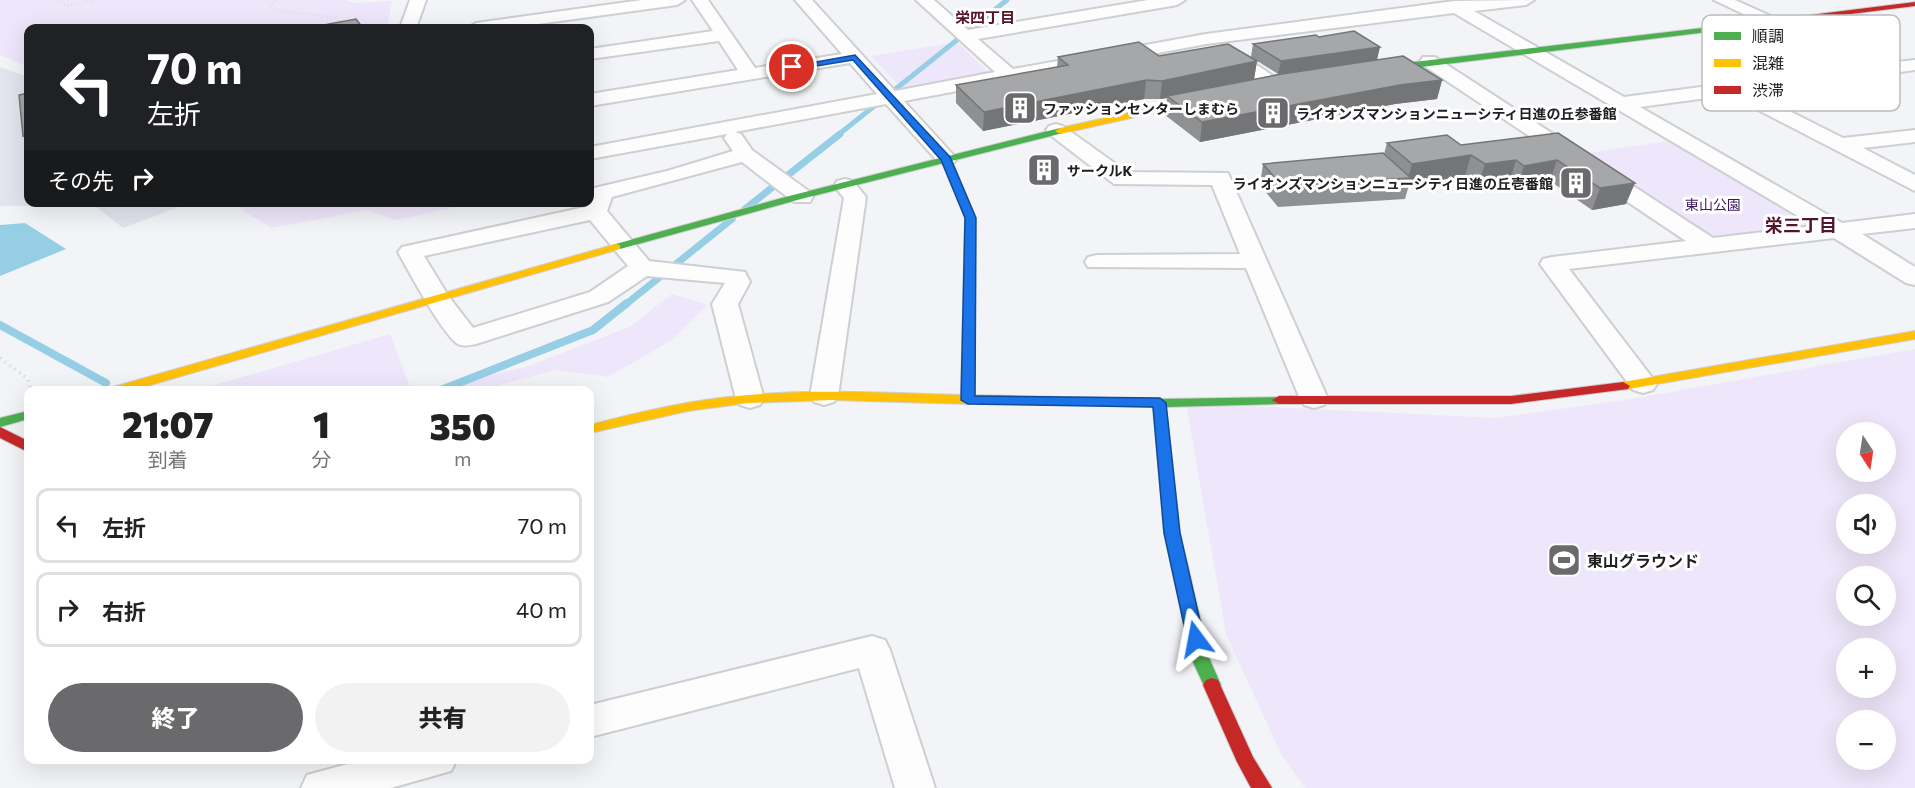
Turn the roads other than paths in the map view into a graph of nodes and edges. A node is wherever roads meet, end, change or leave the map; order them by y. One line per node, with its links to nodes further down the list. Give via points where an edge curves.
1 (418, 0): 16 (street)
2 (677, 0): 17 (street)
3 (700, 0): 19 (street)
4 (803, 0): 24 (street)
5 (924, 0): 6 (street); 20 (street)
6 (930, 0)
7 (1177, 0): 20 (street)
8 (1526, 0): 10 (street)
9 (1722, 0): 13 (street)
10 (1451, 4): 15 (street); 22 (street)
11 (1915, 4): 14 (street)
12 (1343, 6): 15 (street)
13 (1756, 15)
14 (1821, 15)
15 (1361, 18): 21 (street)
16 (409, 24)
17 (505, 24)
18 (1702, 29): 22 (street)
19 (722, 35): 23 (street); 29 (street)
20 (964, 36): 30 (street)
21 (1206, 39): 30 (street); 31 (street)
22 (1528, 50): 25 (street); 37 (street)
23 (594, 53)
24 (855, 57): 29 (street); 35 (street)
25 (1429, 61): 28 (street); 53 (street)
26 (1915, 65): 27 (street)
27 (1900, 67)
28 (1358, 72)
29 (750, 74): 36 (street)
30 (1009, 75): 35 (street)
31 (1282, 84): 32 (street)
32 (1252, 89)
33 (1702, 93): 37 (street)
34 (1218, 96): 40 (street)
35 (890, 97): 39 (street); 45 (street)
36 (594, 99)
37 (1623, 103): 51 (street)
38 (1774, 111): 42 (street)
39 (727, 128): 43 (street); 44 (street)
40 (1056, 130): 45 (street); 54 (street, via 1122,179 1220,178)
41 (1915, 136): 42 (street)
42 (1840, 145): 46 (street)
43 (594, 152)
44 (745, 154): 48 (street); 49 (street, via 602,193)
45 (946, 159): 47 (street); 65 (street, via 970,218)
46 (1915, 184)
47 (844, 186): 48 (street); 62 (street, via 855,197)
48 (802, 197): 52 (street)
49 (595, 212): 52 (street); 58 (street, via 410,252)
50 (1915, 221): 51 (street)
51 (1840, 231): 53 (street); 57 (street)
52 (626, 246): 56 (street); 58 (street)
53 (1711, 247): 60 (street, via 1552,264)
54 (1255, 261): 55 (street); 64 (street)
55 (1097, 262)
56 (642, 268): 58 (street, via 598,297 467,338); 63 (street, via 736,277 738,282 725,304)
57 (1915, 278)
58 (438, 300): 61 (street)
59 (1915, 335): 60 (street)
60 (1643, 384): 64 (street, via 1511,400)
61 (132, 386)
62 (824, 396): 63 (street); 65 (street)
63 (750, 399): 69 (street, via 668,410)
64 (1314, 399): 66 (street)
65 (968, 400): 66 (street)
66 (1160, 403): 76 (street, via 1172,533 1201,660 1246,762)
67 (24, 416): 68 (street)
68 (0, 423)
69 (594, 428)
70 (0, 432): 71 (street)
71 (24, 445)
72 (594, 720): 75 (street, via 872,650)
73 (417, 764): 74 (street)
74 (321, 788)
75 (915, 788)
76 (1262, 788)

